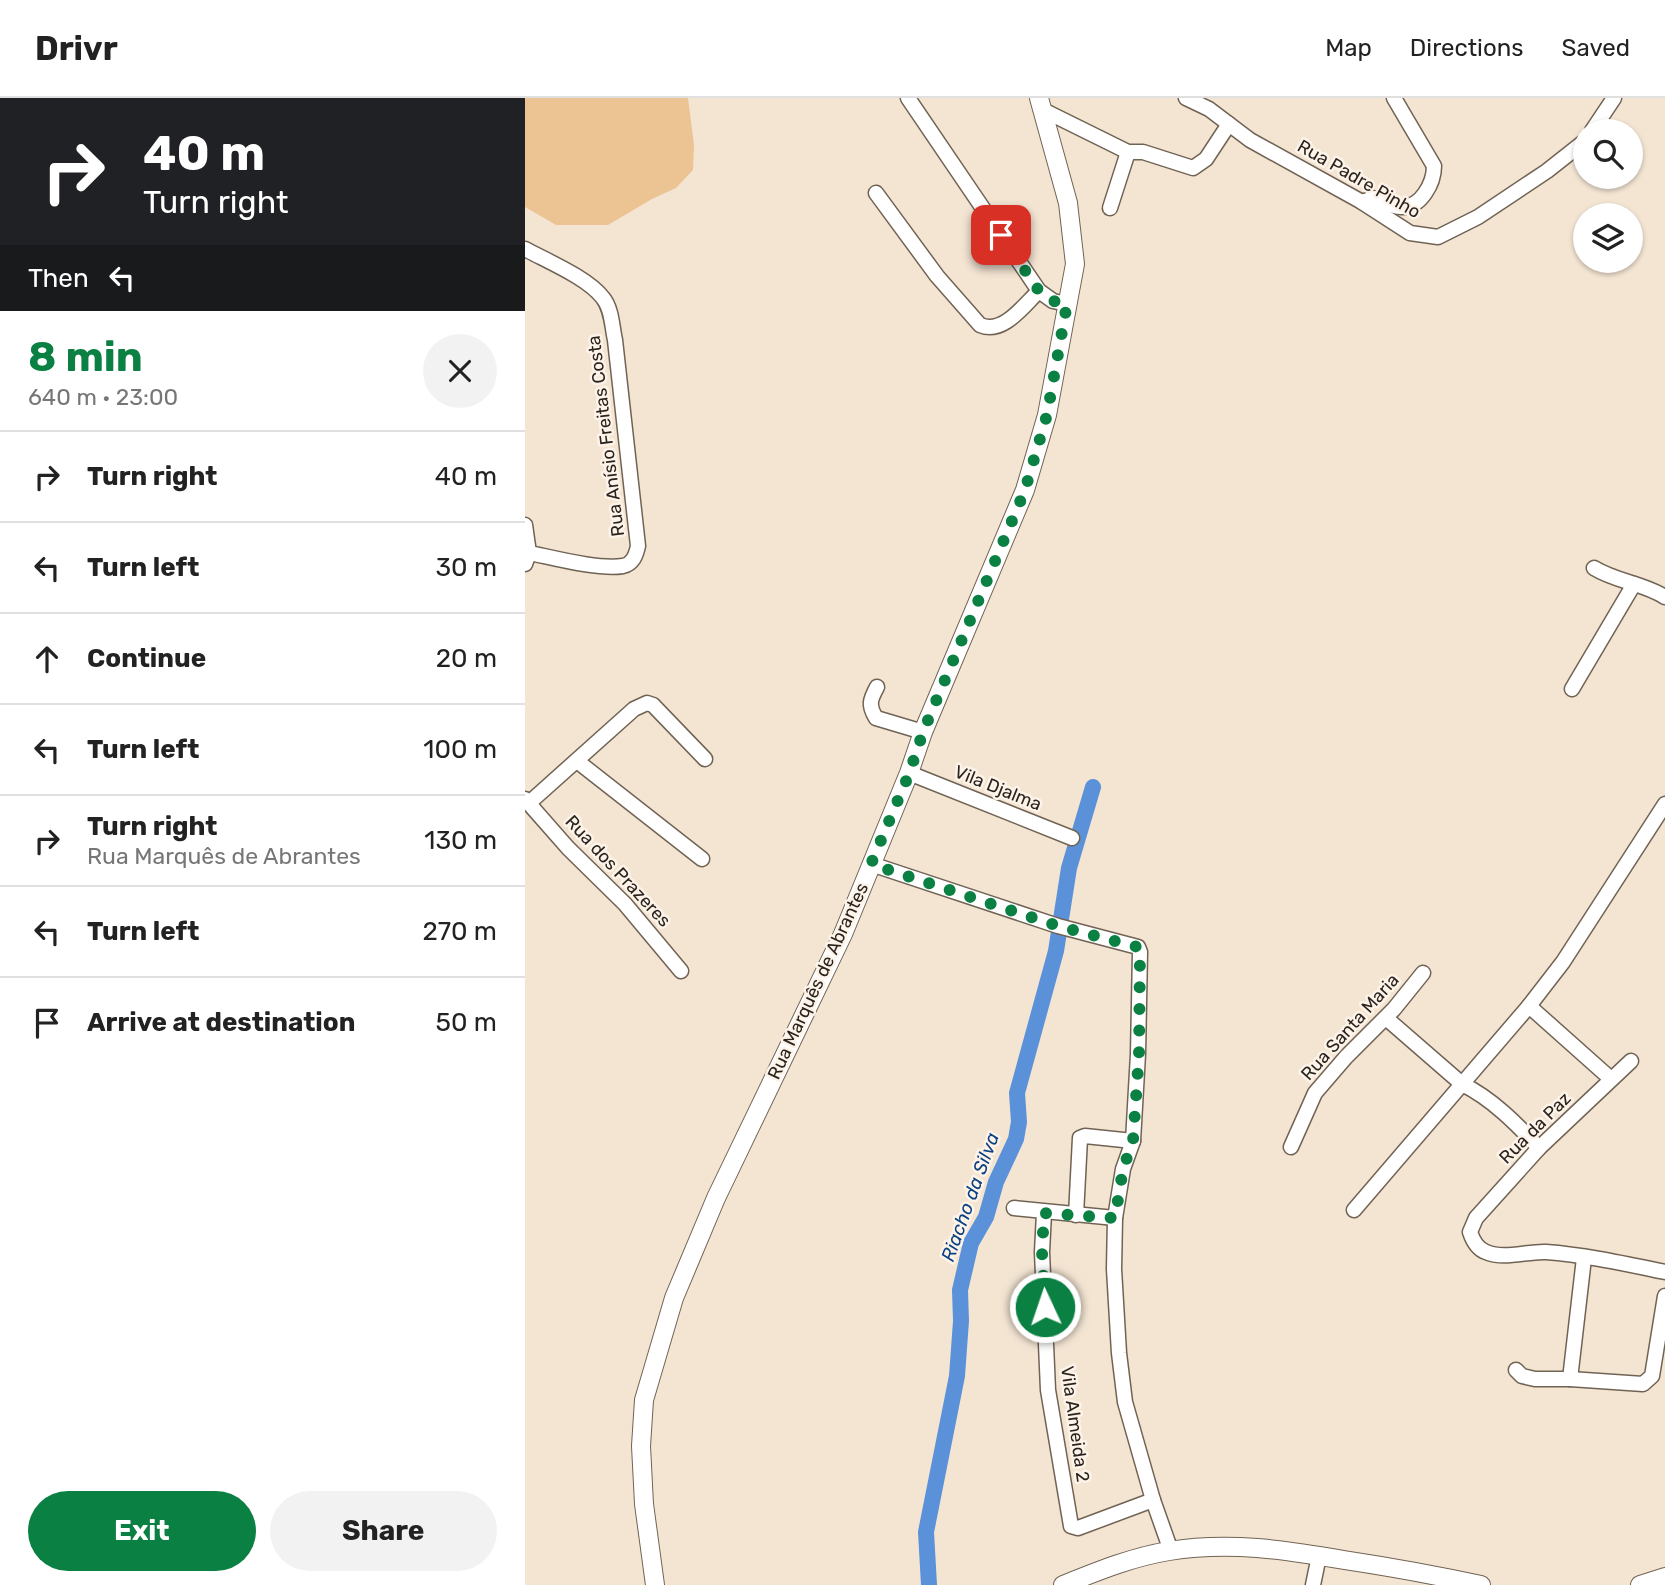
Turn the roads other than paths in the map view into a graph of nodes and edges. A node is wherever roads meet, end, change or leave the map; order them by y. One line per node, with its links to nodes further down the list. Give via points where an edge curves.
1 (908, 98): 14 (street)
2 (1186, 98): 7 (street, Rua Padre Pinho)
3 (1394, 98): 11 (street, via 1434,166 1434,175 1426,193 1409,207 1373,198)
4 (1614, 98): 6 (street)
5 (1041, 104): 9 (street); 15 (street, Rua Marquês de Abrantes, via 1071,221 1075,264)
6 (1600, 119)
7 (1229, 124): 9 (street, via 1206,159 1193,168 1143,152); 11 (street, Rua Padre Pinho, via 1250,141)
8 (1573, 150): 11 (street, Rua Padre Pinho, via 1478,217 1437,237 1409,233)
9 (1128, 152): 12 (street)
10 (876, 193): 14 (street, via 980,325 996,328)
11 (1362, 202)
12 (1110, 208)
13 (525, 249): 17 (street, Rua Anísio Freitas Costa, via 586,284 609,310 638,546 635,558 625,566)
14 (1039, 291): 15 (street)
15 (1067, 304): 23 (street, Rua Marquês de Abrantes, via 1047,415 1025,490)
16 (525, 525): 17 (street)
17 (526, 556)
18 (1594, 568): 19 (street)
19 (1634, 584): 20 (street); 22 (street)
20 (1665, 597)
21 (877, 687): 23 (street, via 870,698 876,718)
22 (1572, 689)
23 (923, 732): 26 (street, Rua Marquês de Abrantes)
24 (705, 759): 25 (street, via 647,703)
25 (577, 761): 27 (street); 30 (street)
26 (909, 774): 29 (street, Vila Djalma); 31 (street, Rua Marquês de Abrantes)
27 (527, 801): 32 (street, Rua dos Prazeres)
28 (1665, 804): 34 (street, via 1563,962)
29 (1072, 838)
30 (702, 859)
31 (871, 864): 39 (street, via 1058,926 1138,947 1139,1054); 56 (street, Rua Marquês de Abrantes, via 843,934 716,1198 655,1356 641,1446)
32 (681, 971)
33 (1423, 973): 35 (street, Rua Santa Maria)
34 (1529, 1006): 37 (street); 38 (street)
35 (1386, 1018): 38 (street); 40 (street, Rua Santa Maria, via 1315,1093)
36 (1631, 1061): 37 (street, Rua da Paz)
37 (1611, 1079): 41 (street, Rua da Paz)
38 (1462, 1084): 41 (street); 43 (street)
39 (1133, 1141): 45 (street, via 1080,1138); 46 (street)
40 (1291, 1147)
41 (1539, 1148): 47 (street, Rua da Paz, via 1476,1218 1470,1227 1475,1244 1486,1252)
42 (1014, 1208): 44 (street)
43 (1354, 1210)
44 (1044, 1213): 45 (street); 52 (street, Vila Almeida 2, via 1048,1390 1071,1525 1078,1528)
45 (1076, 1215): 46 (street)
46 (1115, 1218): 52 (street, via 1125,1402)
47 (1584, 1258): 48 (street); 51 (street)
48 (1665, 1272)
49 (1665, 1296): 51 (street, via 1650,1379 1643,1384)
50 (1516, 1370): 51 (street, via 1535,1379)
51 (1570, 1379)
52 (1153, 1500): 53 (street)
53 (1171, 1551): 54 (street, via 1254,1547); 57 (street, via 1122,1561)
54 (1319, 1556): 58 (street); 59 (street)
55 (1665, 1577): 60 (street)
56 (655, 1585)
57 (1063, 1585)
58 (1313, 1585)
59 (1481, 1585)
60 (1640, 1585)

